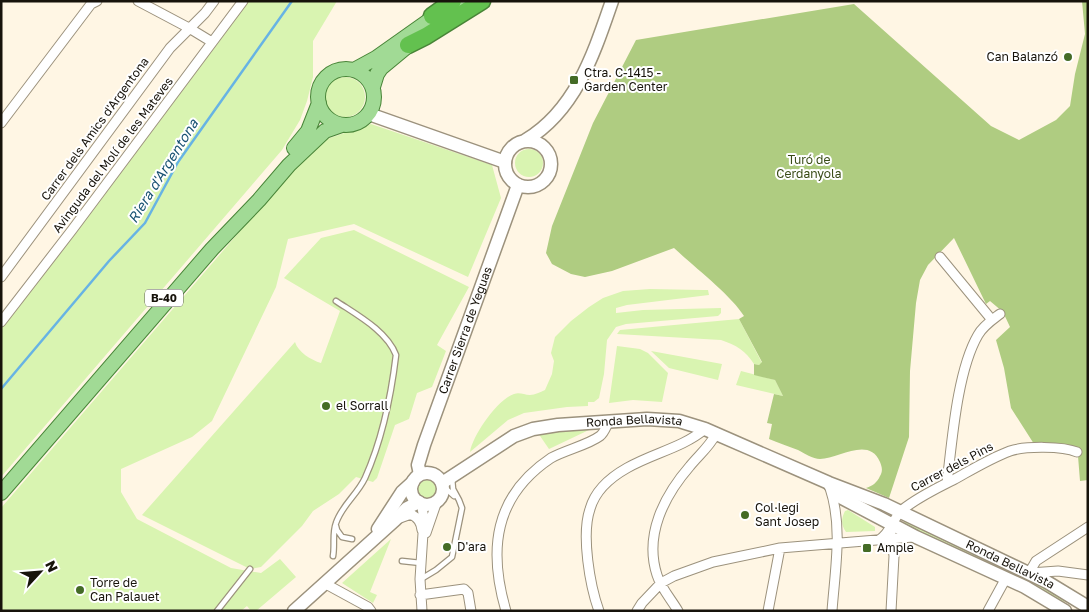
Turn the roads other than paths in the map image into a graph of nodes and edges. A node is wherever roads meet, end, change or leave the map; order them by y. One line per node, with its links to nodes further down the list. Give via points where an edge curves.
1 (97, 1): 18 (street, via 91,4)
2 (138, 1): 11 (street)
3 (214, 1): 11 (street, Carrer dels Amics d'Argentona)
4 (243, 1): 12 (street, Avinguda del Molí de les Mateves)
5 (453, 1): 10 (highway, B-40)
6 (460, 1): 10 (main road)
7 (466, 1): 13 (main road)
8 (482, 1): 13 (highway)
9 (612, 1): 20 (street, via 580,84)
10 (432, 16): 14 (main road, B-40, via 376,58)
11 (189, 28): 12 (street); 26 (street, Carrer dels Amics d'Argentona, via 170,48)
12 (212, 42): 30 (street, Avinguda del Molí de les Mateves)
13 (408, 45): 15 (main road, via 381,68)
14 (354, 70): 15 (main road, via 369,80); 16 (main road, B-40, via 338,70 324,79)
15 (373, 87): 17 (main road, via 374,101)
16 (319, 103): 19 (main road, via 327,118); 38 (main road, B-40, via 308,131)
17 (369, 114): 19 (main road, B-40, via 350,126); 23 (street)
18 (1, 123)
19 (342, 125): 39 (main road, B-40, via 325,131 288,165)
20 (546, 127): 21 (street); 22 (street)
21 (526, 140): 22 (street); 23 (street, via 510,149)
22 (546, 148): 24 (street, via 552,165 548,177 534,187)
23 (505, 162): 24 (street, via 507,173)
24 (518, 185): 34 (street, Carrer Sierra de Yeguas, via 424,445)
25 (940, 257): 29 (street)
26 (1, 277)
27 (336, 301): 48 (lane, via 392,345 396,356 378,447 364,480 341,508)
28 (1000, 314): 29 (street)
29 (992, 320): 37 (street, via 978,335 960,384)
30 (1, 322)
31 (608, 423): 32 (street, Ronda Bellavista, via 679,421); 35 (street, Ronda Bellavista, via 538,427 522,432); 77 (street, via 601,435 552,458 526,479 503,515 496,550)
32 (711, 431): 36 (street, Ronda Bellavista); 68 (street, via 710,445 670,494 655,525 653,559); 78 (street, via 628,467 613,476 597,496 590,509 587,529 591,580)
33 (1077, 452): 37 (street, Carrer dels Pins, via 1069,448 1010,451)
34 (416, 478): 35 (street, via 431,474); 43 (street, via 413,495); 56 (street, via 402,492)
35 (445, 482): 40 (lane); 40 (lane); 41 (street)
36 (829, 483): 42 (street, Ronda Bellavista); 44 (street, Ronda Bellavista); 46 (street, via 835,502)
37 (947, 483): 45 (street, Carrer dels Pins)
38 (1, 488)
39 (1, 493)
40 (459, 500): 66 (lane, via 462,508 452,557)
41 (437, 501): 43 (street, via 429,504); 54 (street)
42 (876, 501): 44 (street, Ronda Bellavista); 45 (street, Ronda Bellavista)
43 (420, 502): 47 (street, via 407,508); 54 (street)
44 (850, 502): 46 (street); 49 (street, Ronda Bellavista)
45 (900, 512): 49 (street); 63 (street, Ronda Bellavista)
46 (835, 518): 57 (street)
47 (395, 520): 54 (street, via 411,514 416,516); 56 (street)
48 (335, 523): 53 (lane, via 342,537); 59 (lane)
49 (892, 525): 51 (street, Ronda Bellavista); 52 (street); 55 (street)
50 (1088, 527): 63 (street, via 1036,561)
51 (916, 537): 52 (street); 65 (street, Ronda Bellavista)
52 (892, 538): 55 (street); 83 (street)
53 (352, 539)
54 (424, 540): 61 (street)
55 (879, 540): 57 (street)
56 (368, 543): 67 (street)
57 (838, 543): 58 (street); 82 (street)
58 (780, 548): 68 (street, via 712,562); 81 (street)
59 (333, 556)
60 (402, 561): 61 (lane)
61 (421, 563): 66 (street)
62 (250, 568): 72 (lane)
63 (1029, 573): 64 (street, via 1058,571); 70 (street, Ronda Bellavista)
64 (1088, 576)
65 (1006, 578): 71 (street, Ronda Bellavista); 84 (street)
66 (420, 579): 69 (street)
67 (324, 583): 73 (street); 74 (street)
68 (661, 584): 79 (street); 80 (street)
69 (420, 595): 75 (street); 76 (street, via 464,589 468,593)
70 (1088, 607)
71 (1057, 609): 85 (street, Ronda Bellavista, via 1063,605)
72 (217, 611)
73 (294, 611)
74 (371, 611)
75 (422, 611)
76 (471, 611)
77 (506, 611)
78 (599, 611)
79 (637, 611)
80 (678, 611)
81 (768, 611)
82 (832, 611)
83 (891, 611)
84 (988, 611)
85 (1078, 611)

